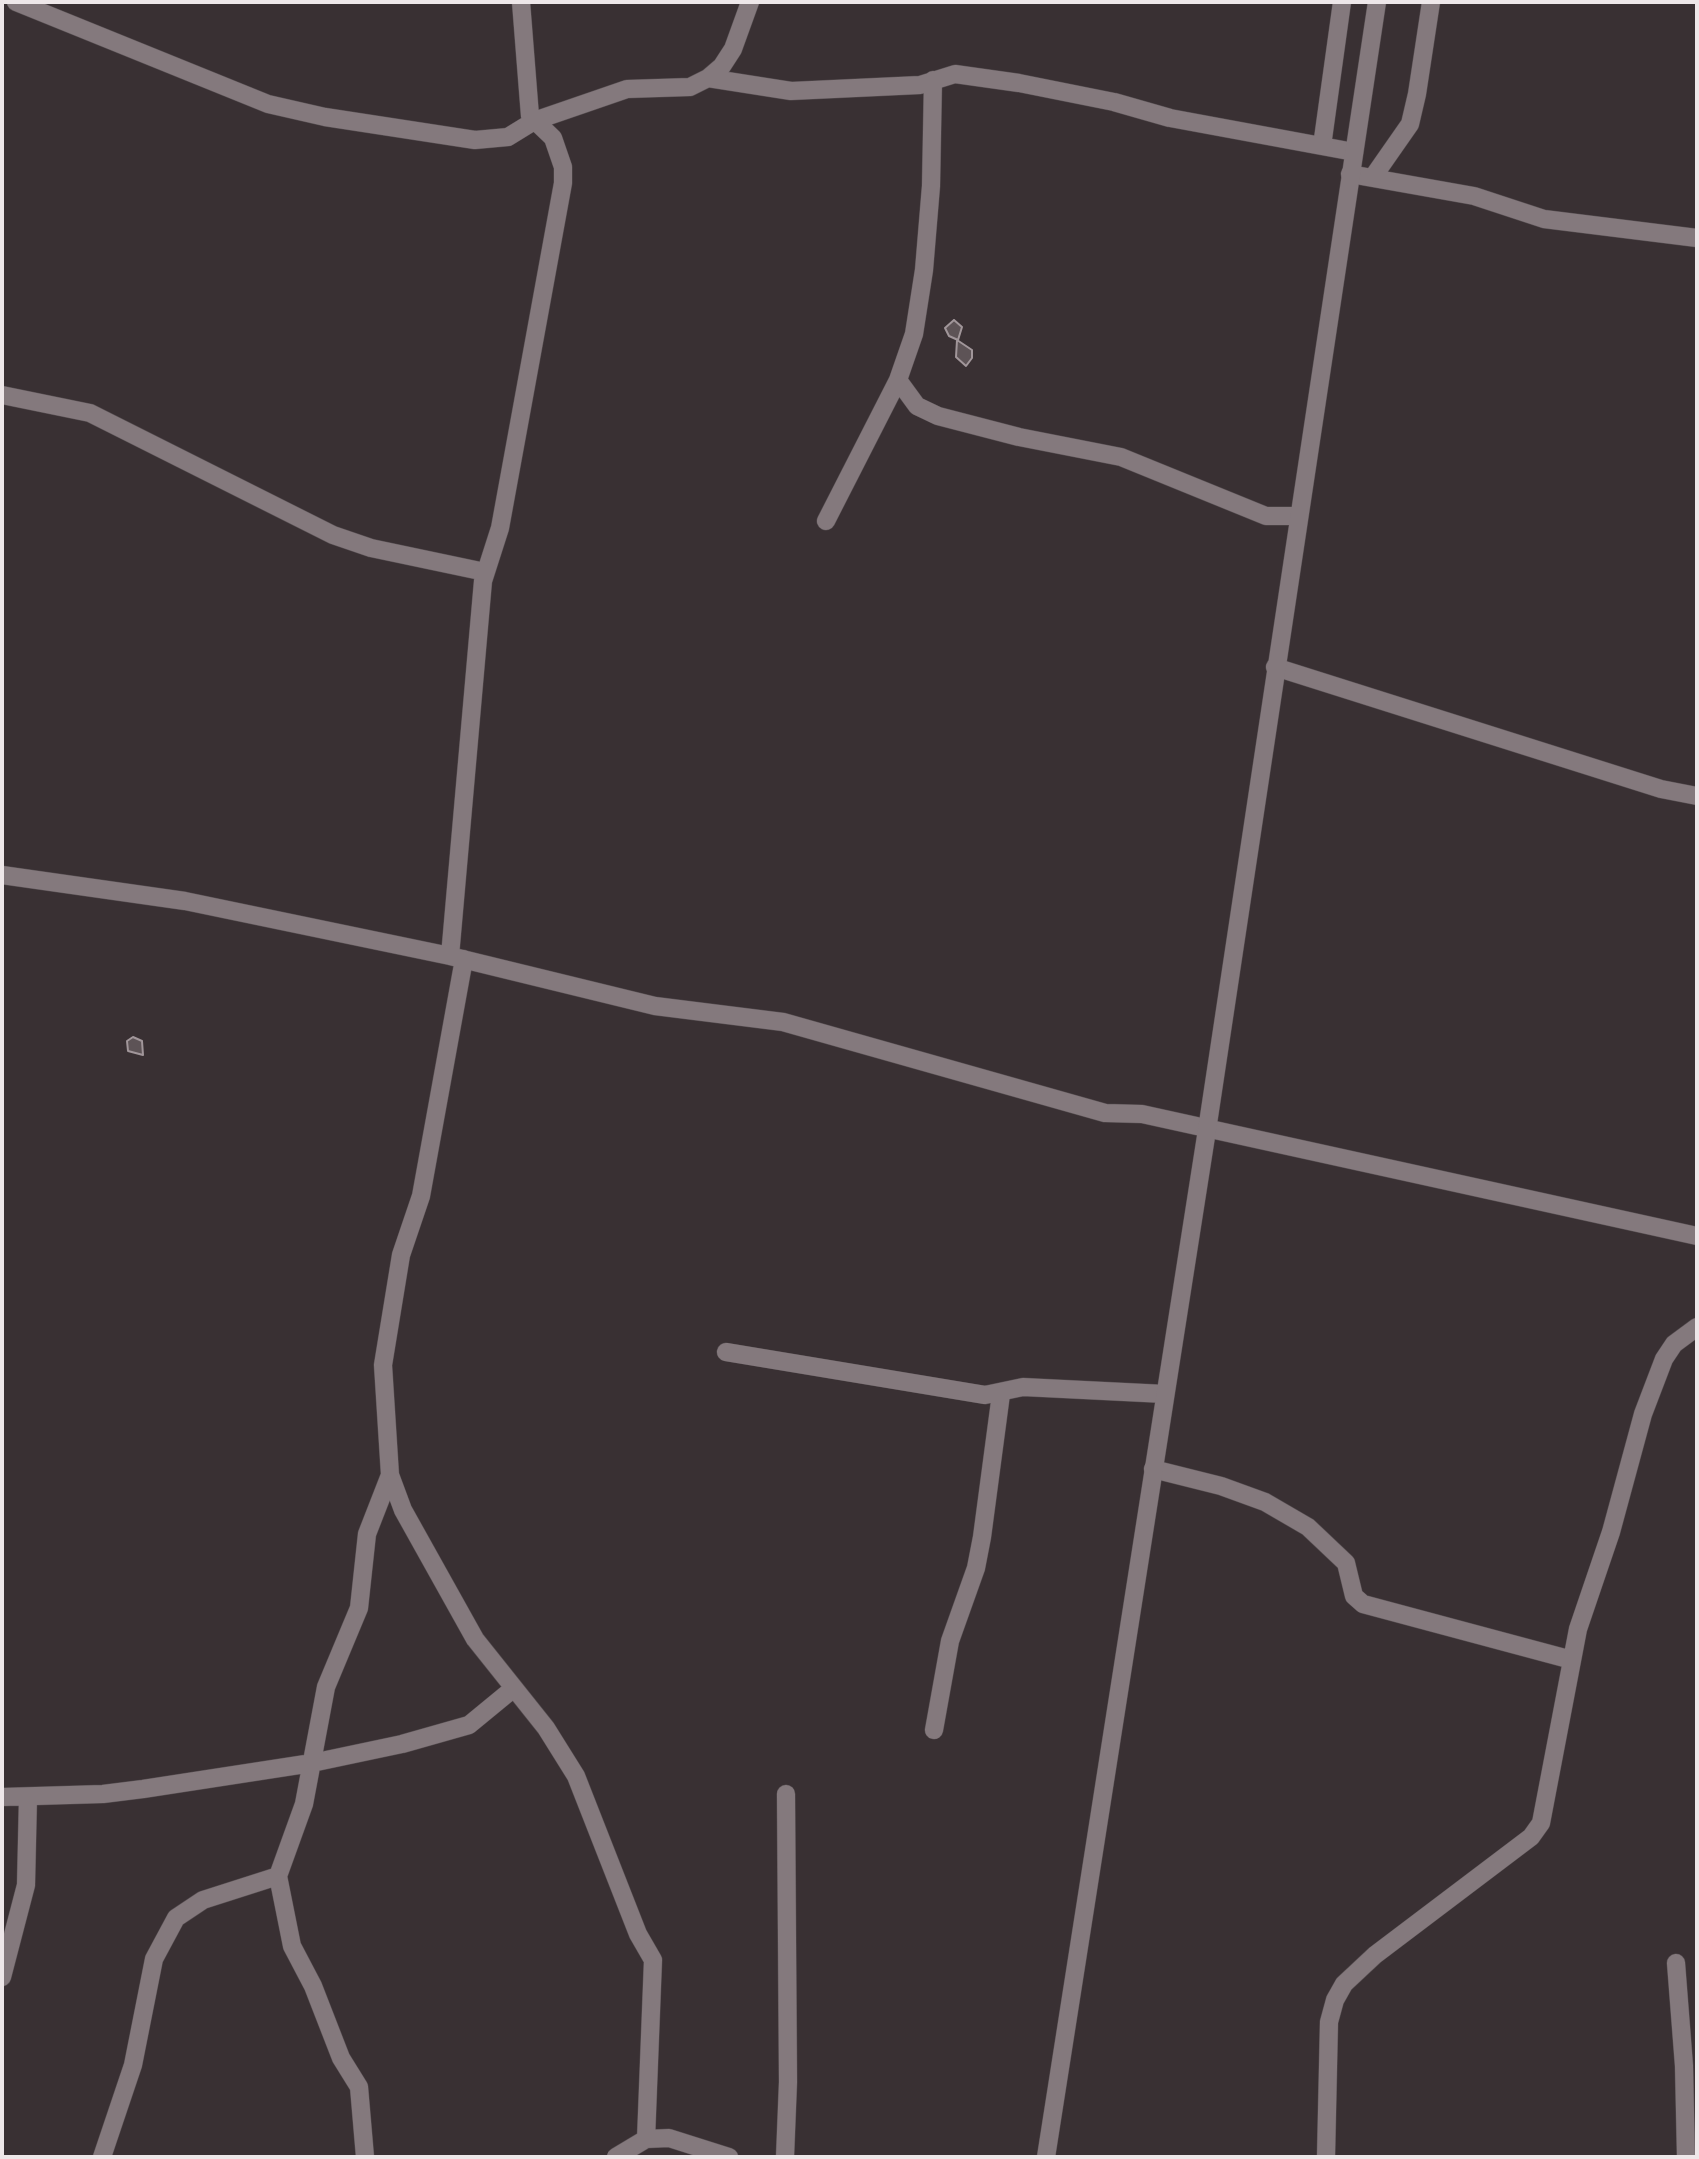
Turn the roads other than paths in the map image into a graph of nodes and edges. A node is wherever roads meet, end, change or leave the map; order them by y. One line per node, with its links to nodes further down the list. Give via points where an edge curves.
1 (16, 2): 9 (street, via 285,109 475,140 508,137)
2 (521, 2): 9 (street, via 529,108)
3 (750, 2): 7 (street, via 733,49)
4 (1342, 2): 10 (street)
5 (1377, 2): 11 (street)
6 (1431, 2): 13 (street, via 1412,116 1405,134)
7 (708, 78): 8 (street, via 791,91 920,85); 9 (street, via 690,87 627,89)
8 (933, 80): 10 (street, via 956,74 1019,83 1170,118); 15 (street, via 925,270 914,334)
9 (534, 121): 19 (street, via 559,150 563,183 498,542)
10 (1322, 146): 11 (street)
11 (1354, 152): 12 (street)
12 (1350, 174): 13 (street); 17 (street)
13 (1373, 177): 14 (street, via 1493,201 1544,219)
14 (1697, 238)
15 (898, 380): 17 (street, via 917,406 938,416 1121,457 1266,516); 18 (street)
16 (2, 396): 19 (street, via 90,413 333,535)
17 (1298, 516): 20 (street)
18 (825, 522)
19 (485, 572): 23 (street)
20 (1275, 667): 21 (street, via 1661,789); 24 (street)
21 (1697, 796)
22 (2, 875): 23 (street, via 186,901)
23 (457, 957): 24 (street, via 655,1006 783,1022 1105,1113 1142,1114); 31 (street, via 424,1184 401,1255 383,1365)
24 (1206, 1130): 25 (street); 29 (street)
25 (1697, 1236)
26 (1697, 1327): 32 (street, via 1664,1359 1647,1403)
27 (726, 1352): 28 (street)
28 (1001, 1394): 29 (street, via 1023,1387); 34 (street, via 976,1568 950,1641)
29 (1165, 1394): 30 (street)
30 (1153, 1469): 32 (street, via 1265,1502 1308,1527 1346,1563 1354,1596 1363,1604); 48 (street)
31 (390, 1475): 33 (street, via 403,1510 457,1609); 35 (street, via 367,1534 359,1608 326,1688)
32 (1572, 1660): 49 (street, via 1537,1830 1375,1955 1344,1984 1335,2000 1327,2051)
33 (514, 1688): 35 (street, via 469,1725); 42 (street, via 576,1776 638,1934 653,1960)
34 (934, 1730)
35 (312, 1763): 38 (street, via 117,1792); 39 (street, via 304,1804)
36 (786, 1794): 47 (street)
37 (2, 1797): 38 (street)
38 (27, 1797): 41 (street, via 26,1885)
39 (278, 1876): 43 (street, via 203,1900 177,1918 154,1959 133,2066); 44 (street, via 292,1946 341,2058 359,2087)
40 (1676, 1963): 50 (street)
41 (2, 1977)
42 (646, 2139): 45 (street); 46 (street, via 679,2139)
43 (102, 2157)
44 (365, 2157)
45 (616, 2157)
46 (729, 2157)
47 (785, 2157)
48 (1046, 2157)
49 (1326, 2157)
50 (1686, 2157)

